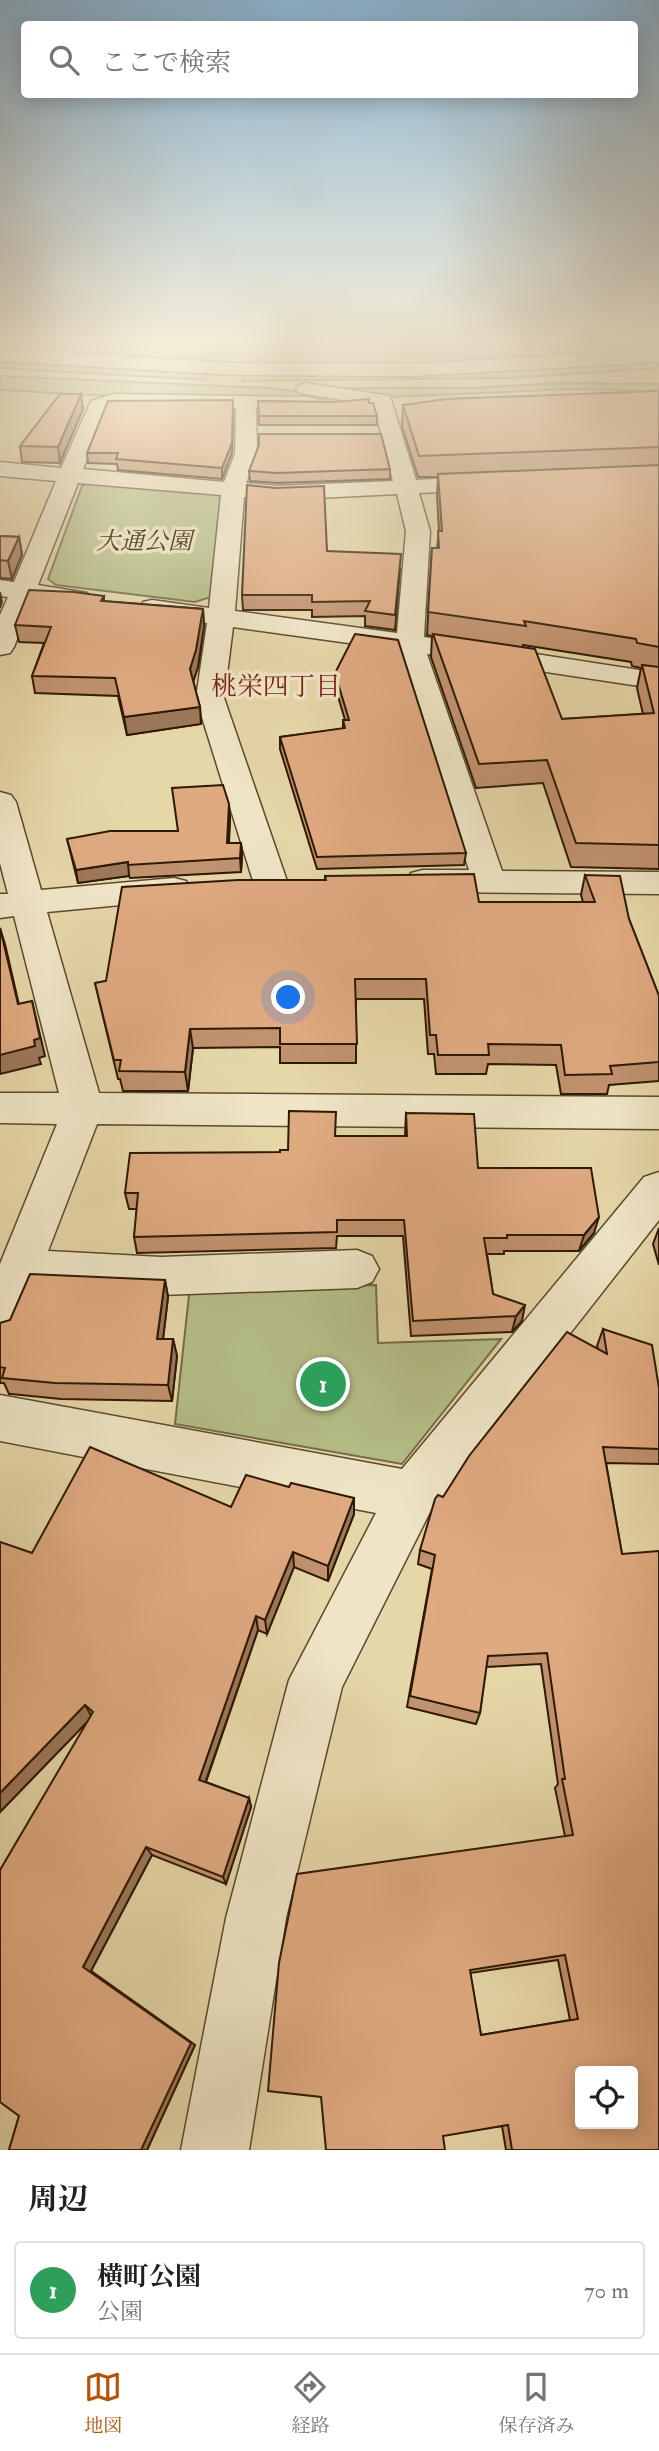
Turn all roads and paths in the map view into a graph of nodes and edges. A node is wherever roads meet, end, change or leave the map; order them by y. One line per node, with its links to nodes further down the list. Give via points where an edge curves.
1 (80, 446): 5 (street)
2 (251, 446): 8 (street)
3 (397, 446): 7 (street)
4 (0, 469): 5 (street)
5 (68, 475): 8 (street); 9 (street)
6 (513, 482): 7 (street)
7 (408, 486): 8 (street, via 277,493); 13 (street, via 418,531)
8 (233, 489): 12 (street)
9 (11, 589): 10 (street); 14 (street)
10 (102, 602)
11 (129, 605): 12 (street)
12 (221, 618): 13 (street); 20 (street, via 210,698)
13 (410, 643): 15 (street); 17 (street)
14 (0, 646)
15 (659, 681)
16 (0, 802): 22 (street)
17 (488, 879): 18 (street); 19 (street)
18 (393, 881)
19 (659, 883)
20 (272, 885)
21 (206, 888): 22 (street)
22 (13, 906): 24 (street)
23 (0, 1108): 24 (street)
24 (83, 1108): 25 (street); 27 (street)
25 (659, 1113)
26 (659, 1189): 31 (street)
27 (20, 1269): 28 (street, via 161,1276); 29 (street)
28 (357, 1269)
29 (0, 1320)
30 (0, 1418): 31 (street)
31 (412, 1495): 32 (street, via 316,1680 256,1918)
32 (215, 2150)

